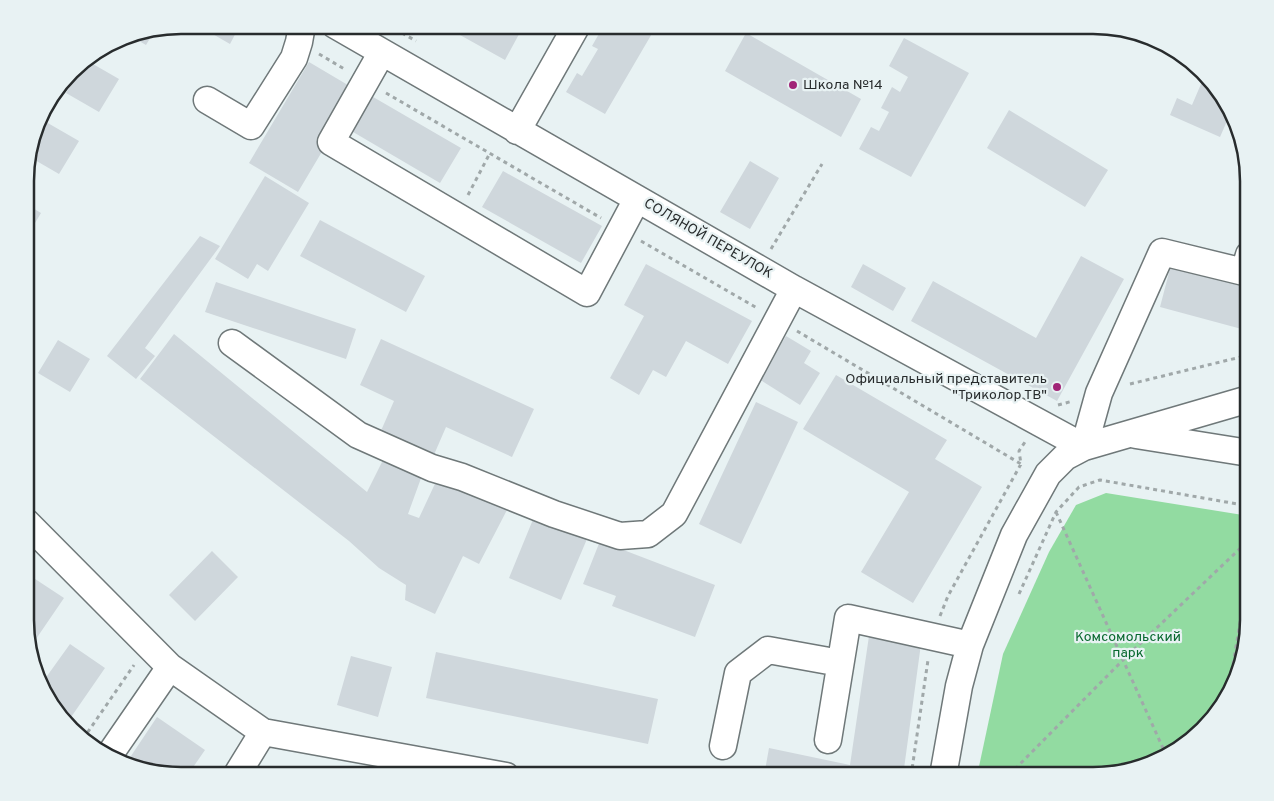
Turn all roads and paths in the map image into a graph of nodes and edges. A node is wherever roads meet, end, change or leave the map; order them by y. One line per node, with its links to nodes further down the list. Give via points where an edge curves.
1 (301, 34): 7 (path); 8 (street, via 294,58 251,126)
2 (351, 34): 6 (street, СОЛЯНОЙ ПЕРЕУЛОК)
3 (403, 34): 5 (path)
4 (572, 34): 9 (street)
5 (422, 45)
6 (382, 52): 7 (street); 9 (street, СОЛЯНОЙ ПЕРЕУЛОК)
7 (365, 81): 10 (path); 13 (street, via 331,142)
8 (207, 100)
9 (518, 131): 12 (street, СОЛЯНОЙ ПЕРЕУЛОК)
10 (490, 153): 13 (path); 14 (path)
11 (822, 164): 15 (path)
12 (637, 199): 14 (street); 15 (street, СОЛЯНОЙ ПЕРЕУЛОК)
13 (456, 216): 14 (street, via 587,293)
14 (621, 229): 18 (path)
15 (761, 270): 17 (street, СОЛЯНОЙ ПЕРЕУЛОК)
16 (1240, 271): 21 (street, via 1162,252)
17 (794, 289): 18 (street); 23 (street, СОЛЯНОЙ ПЕРЕУЛОК)
18 (777, 320): 19 (street, via 674,514 648,534 620,536 432,468 358,435); 27 (path)
19 (232, 344)
20 (1240, 356): 21 (path)
21 (1100, 393): 23 (path, via 1054,406 1048,403); 25 (street)
22 (1240, 402): 24 (street)
23 (1037, 422): 25 (street, СОЛЯНОЙ ПЕРЕУЛОК); 27 (path, via 1020,451)
24 (1130, 434): 25 (street); 26 (street)
25 (1084, 447): 36 (street, via 1065,457 1048,474 1014,535)
26 (1240, 452)
27 (1021, 464): 34 (path, via 948,596)
28 (1240, 504): 29 (path, via 1100,480 1079,487)
29 (1056, 512): 32 (path); 37 (path)
30 (34, 540): 35 (street)
31 (1240, 549): 37 (path)
32 (1016, 599)
33 (1240, 623): 39 (path)
34 (932, 636): 36 (street); 38 (street, via 848,618); 49 (path)
35 (148, 645): 40 (street); 42 (path)
36 (970, 645): 50 (street)
37 (1123, 660): 46 (path); 51 (path)
38 (840, 663): 43 (street); 44 (street, via 768,650 738,673)
39 (1233, 664)
40 (170, 667): 41 (street); 45 (street)
41 (263, 732): 47 (street); 48 (street)
42 (87, 733)
43 (828, 740)
44 (723, 746)
45 (113, 750)
46 (1164, 750)
47 (242, 767)
48 (456, 767)
49 (912, 767)
50 (945, 767)
51 (1017, 767)

